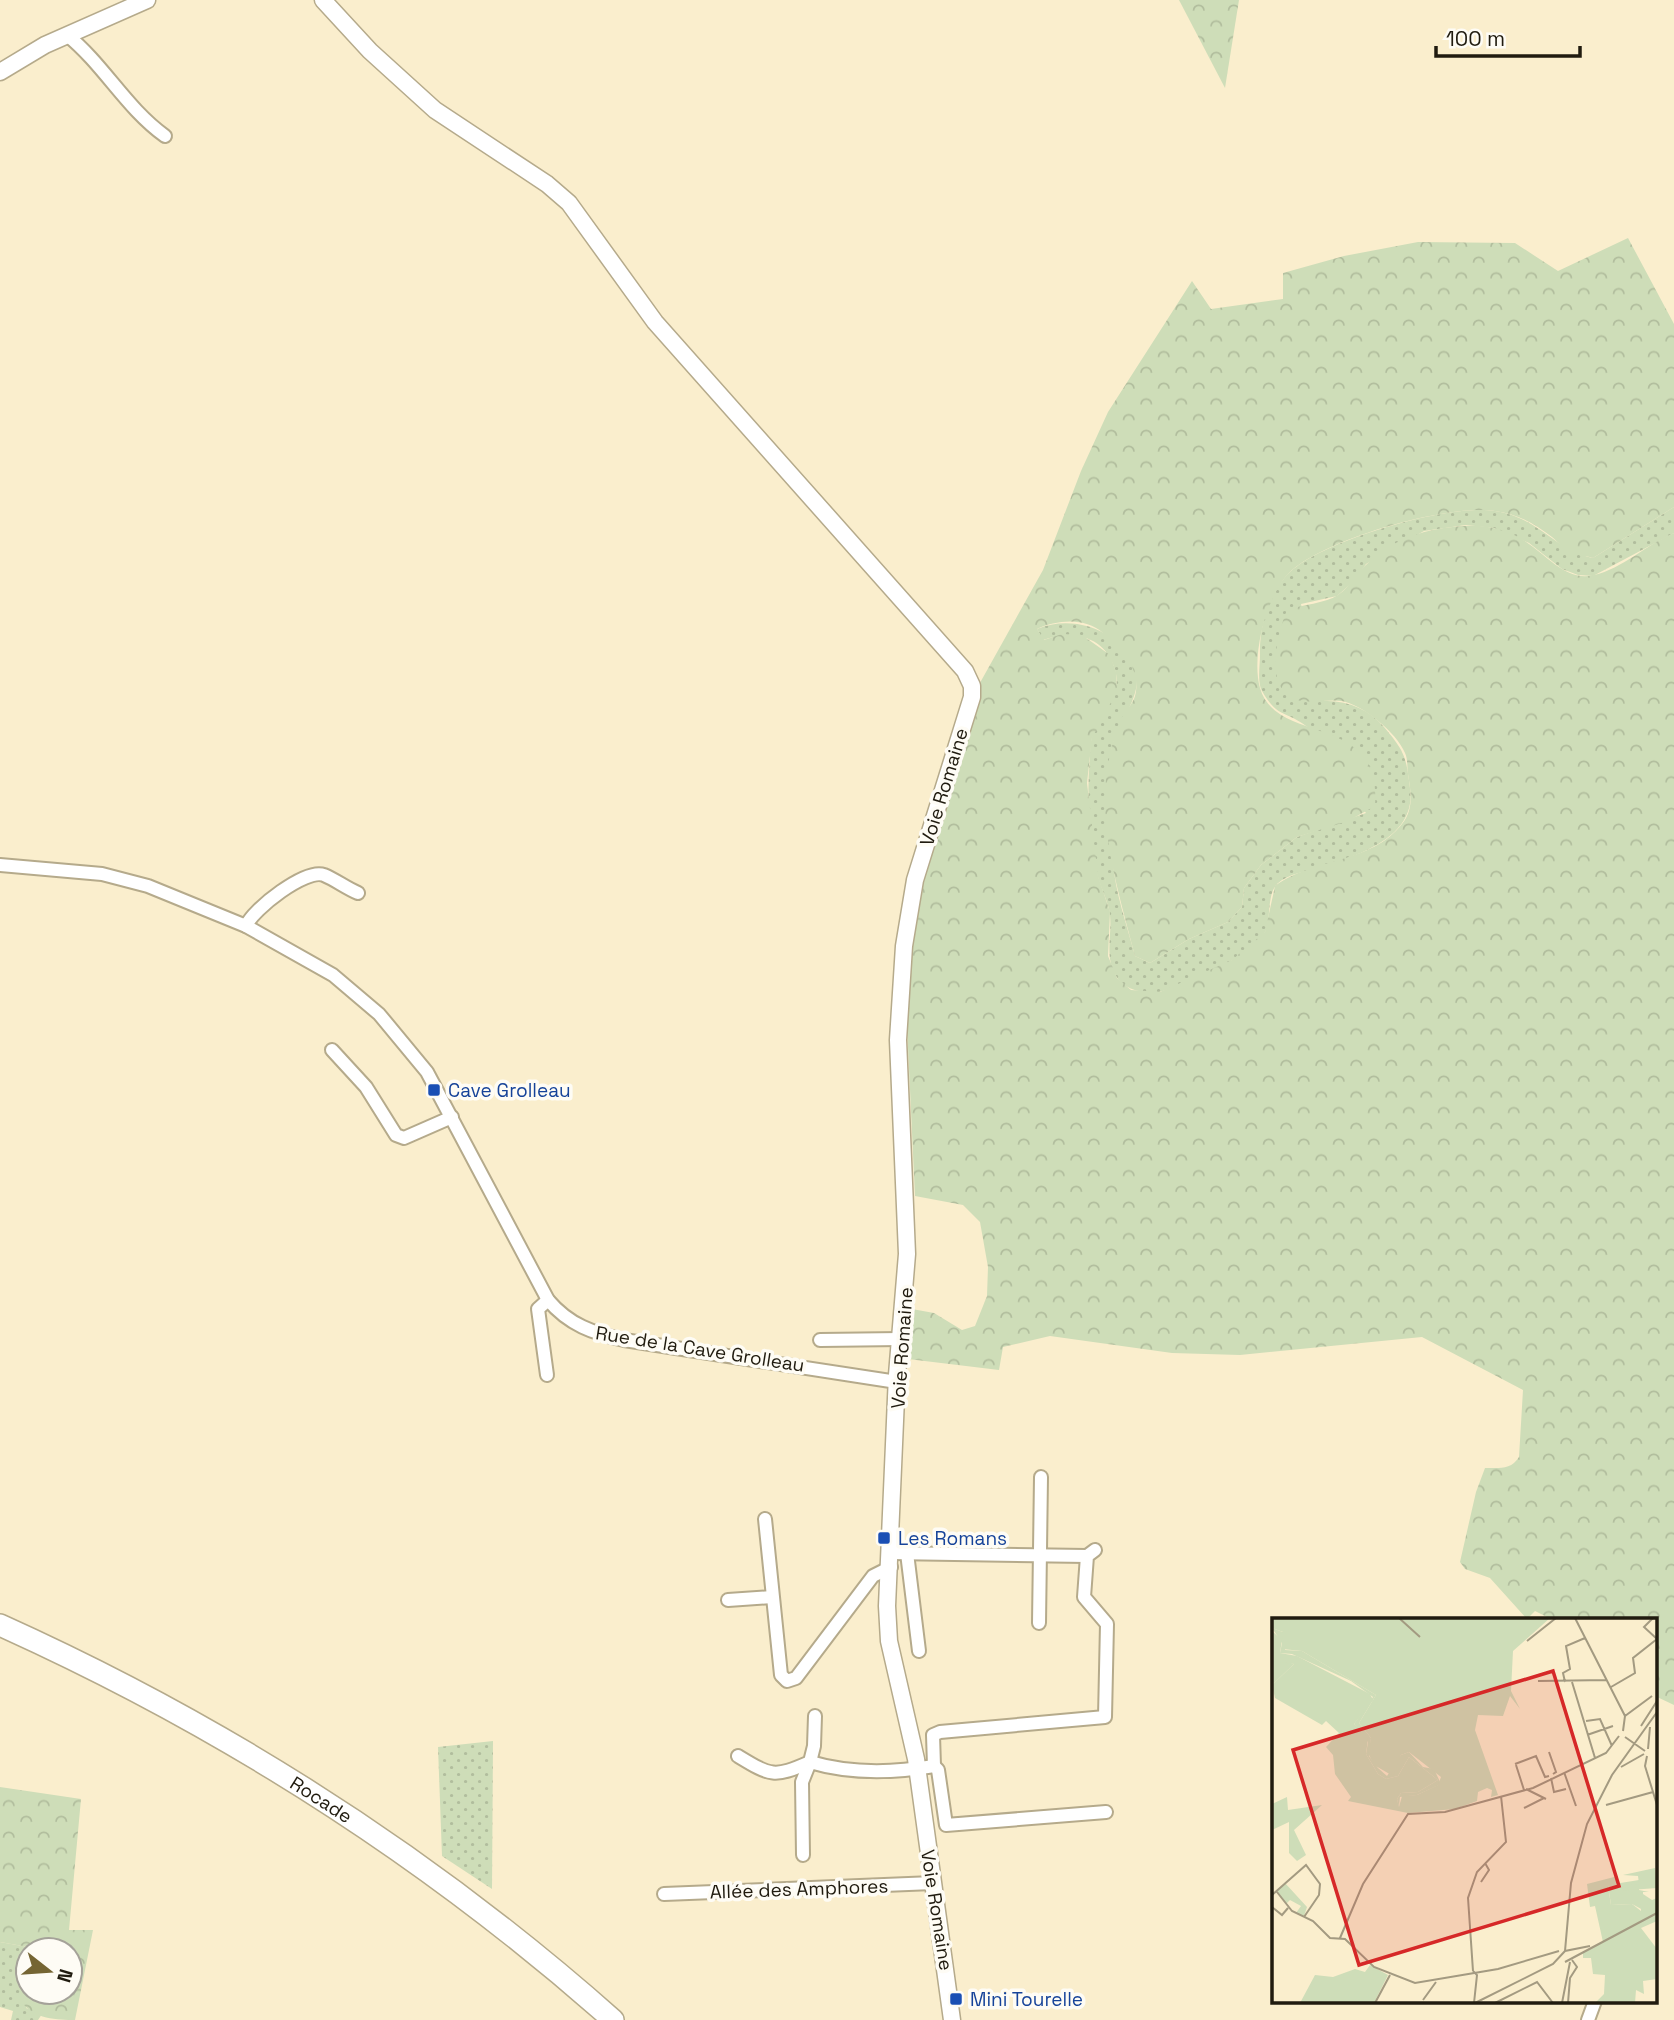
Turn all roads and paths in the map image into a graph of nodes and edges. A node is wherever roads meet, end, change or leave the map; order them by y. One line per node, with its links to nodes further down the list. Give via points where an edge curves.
1 (147, 0): 3 (street)
2 (323, 0): 12 (street, Voie Romaine, via 362,44 444,117 569,203 655,322 971,681 972,697 915,880 905,933 898,1018 907,1238)
3 (67, 35): 4 (street); 5 (street, via 144,121)
4 (0, 72)
5 (165, 136)
6 (0, 865): 8 (street, Rue de la Cave Grolleau, via 102,874 161,891)
7 (358, 893): 8 (street, via 323,874 307,874 254,912)
8 (246, 926): 10 (street, Rue de la Cave Grolleau, via 332,975 379,1014 427,1072)
9 (332, 1050): 10 (street, via 366,1087 396,1135 404,1138)
10 (452, 1117): 11 (street, Rue de la Cave Grolleau)
11 (548, 1300): 14 (street, via 538,1309); 15 (street, Rue de la Cave Grolleau, via 575,1325 596,1334)
12 (901, 1339): 13 (street); 15 (street, Voie Romaine)
13 (820, 1340)
14 (547, 1375)
15 (897, 1382): 19 (street, Voie Romaine)
16 (1041, 1477): 18 (street)
17 (765, 1519): 20 (street)
18 (1041, 1553): 19 (street); 22 (street); 29 (street, via 1091,1553 1084,1597 1107,1623 1105,1717 940,1732 933,1735)
19 (896, 1558): 20 (street, via 873,1576 796,1678 787,1681 781,1675); 25 (street); 30 (street, Voie Romaine, via 887,1624)
20 (772, 1597): 21 (street)
21 (728, 1600)
22 (1039, 1623)
23 (0, 1625): 37 (highway, Rocade, via 156,1701 311,1791 479,1908)
24 (0, 1641): 36 (highway, via 150,1713 304,1803 461,1913)
25 (919, 1651)
26 (815, 1716): 28 (street)
27 (738, 1756): 28 (street, via 768,1774 782,1774)
28 (810, 1762): 30 (street, via 837,1770); 32 (street, via 802,1782)
29 (934, 1766): 30 (street); 31 (street, via 946,1825)
30 (917, 1770): 33 (street, Voie Romaine)
31 (1106, 1812)
32 (803, 1855)
33 (933, 1883): 34 (street, Allée des Amphores); 38 (street, Voie Romaine)
34 (664, 1894)
35 (1595, 2002): 39 (street)
36 (592, 2020)
37 (613, 2020)
38 (953, 2020)
39 (1588, 2020)

